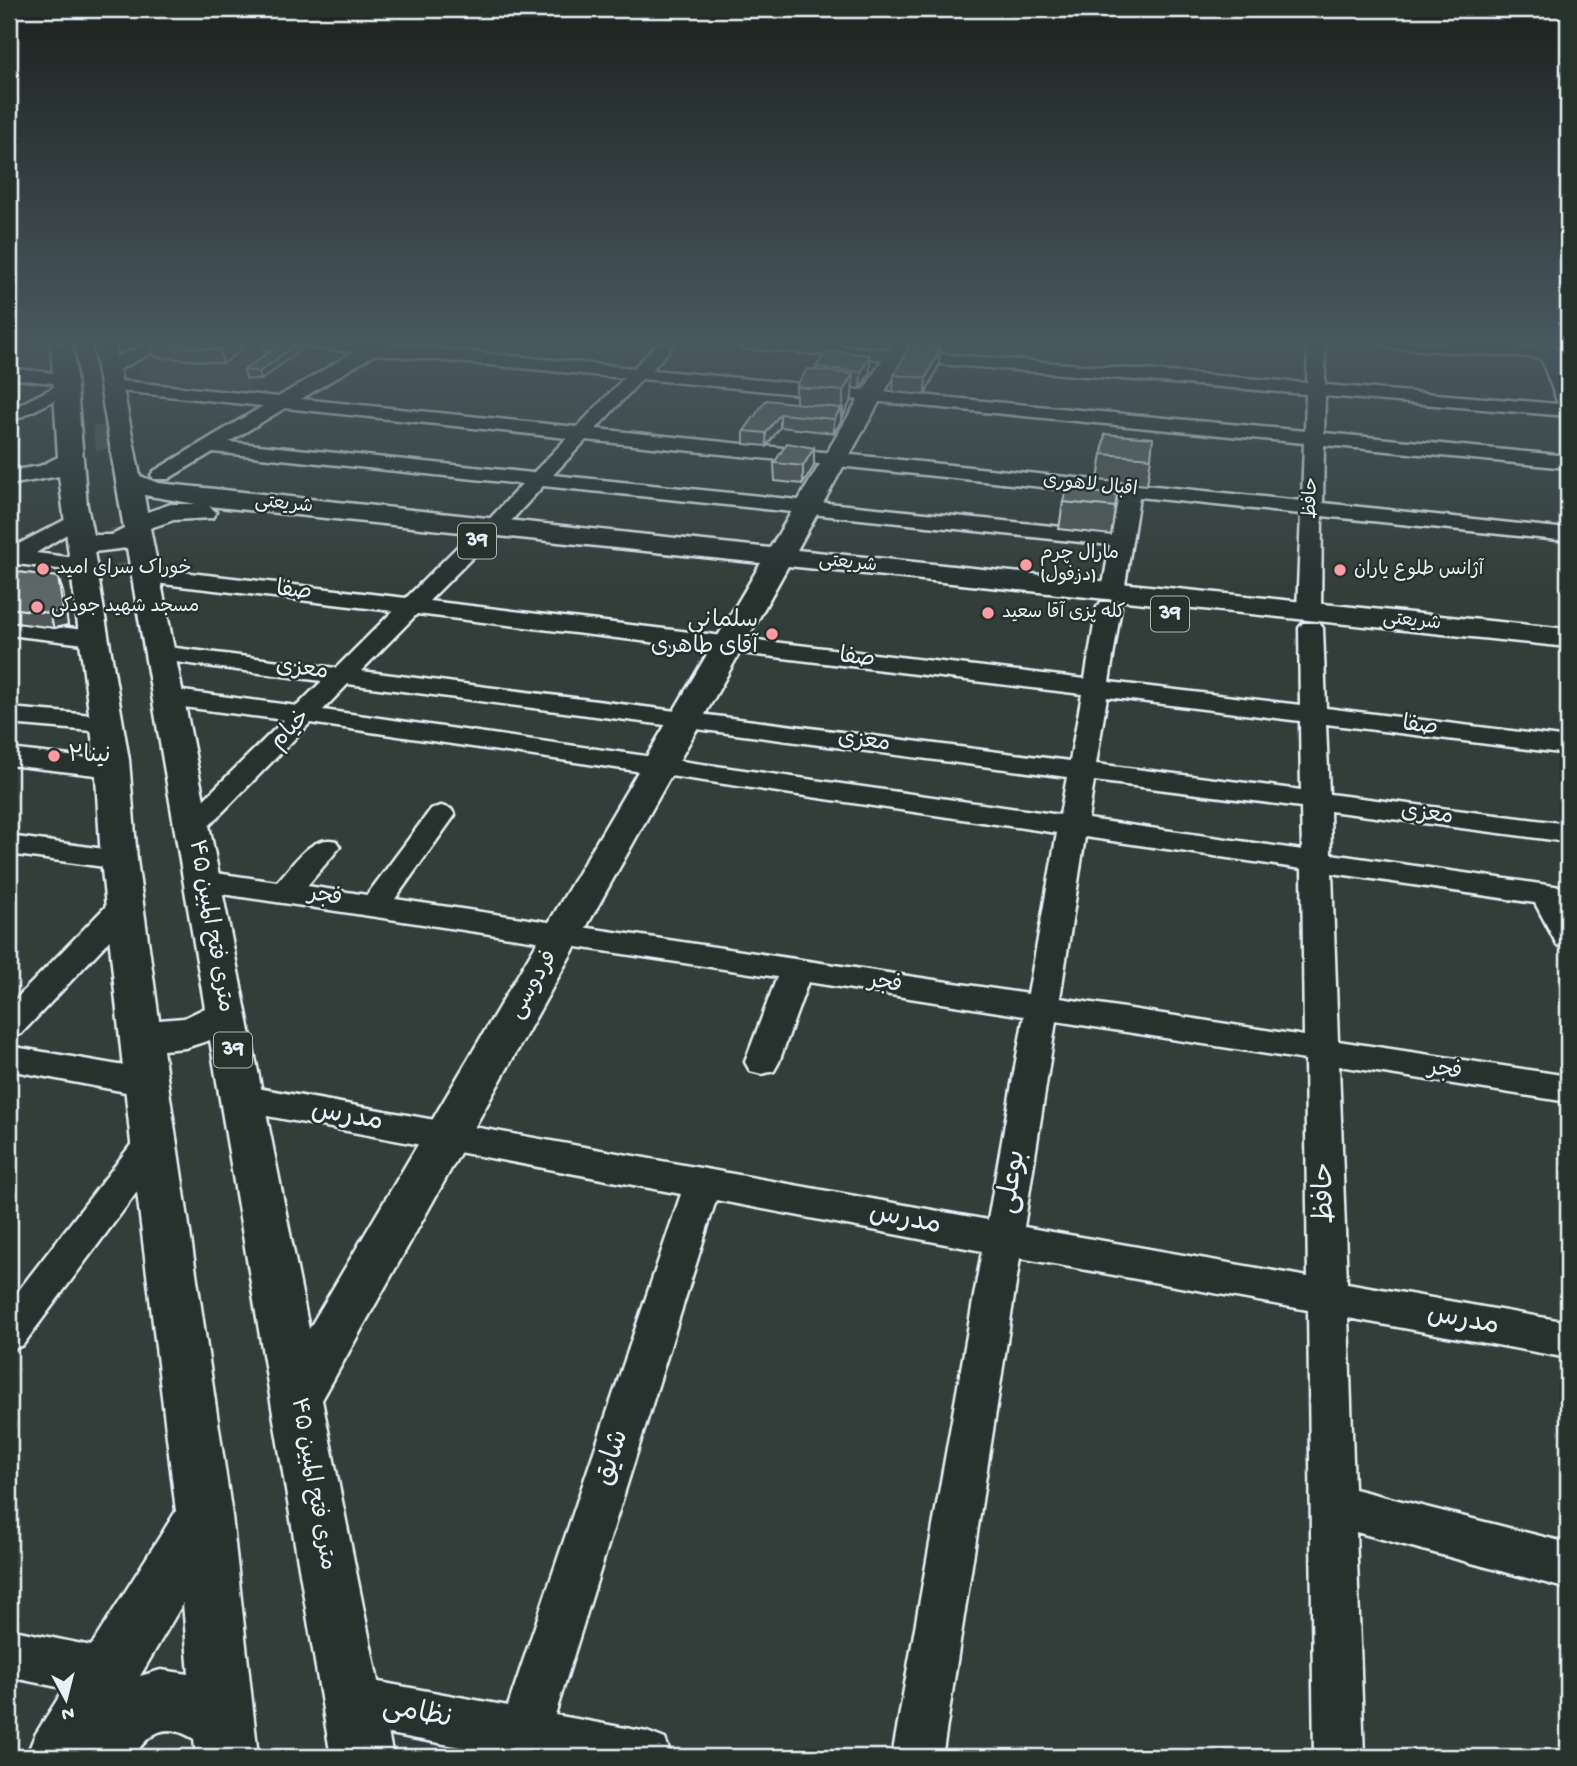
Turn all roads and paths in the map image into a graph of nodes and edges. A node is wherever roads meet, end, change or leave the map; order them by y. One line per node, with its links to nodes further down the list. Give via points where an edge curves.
1 (81, 425): 15 (main road, ۴۵ متری فتح المبین / 39)
2 (121, 425): 15 (street)
3 (224, 425): 15 (street, اقبال لاهوری)
4 (243, 425): 12 (street)
5 (518, 425): 10 (street, اقبال لاهوری)
6 (587, 425): 10 (street, خیام)
7 (854, 425): 13 (main road, فردوسی)
8 (1188, 425): 11 (street)
9 (1314, 425): 11 (street, حافظ)
10 (581, 432): 13 (street, اقبال لاهوری); 16 (street, خیام)
11 (1314, 438): 14 (street); 20 (street, حافظ)
12 (208, 446): 15 (street); 16 (street)
13 (835, 459): 17 (street, اقبال لاهوری); 19 (main road, فردوسی)
14 (1568, 462)
15 (95, 478): 18 (main road, شریعتی / 39); 18 (main road, شریعتی / 39); 24 (street, صفا); 24 (street); 27 (street, صفا); 30 (main road, ۴۵ متری فتح المبین / 39); 33 (main road, ۴۵ متری فتح المبین / 39); 42 (main road, 39, via 149,702); 44 (main road, 39, via 127,705)
16 (537, 480): 19 (street); 21 (street, خیام)
17 (1130, 490): 20 (street, اقبال لاهوری); 23 (street, بوعلی)
18 (191, 503): 21 (main road, شریعتی / 39)
19 (809, 507): 23 (street); 25 (main road, فردوسی)
20 (1312, 509): 22 (street, اقبال لاهوری); 28 (street, حافظ)
21 (484, 534): 25 (main road, شریعتی / 39); 27 (street, خیام)
22 (1568, 536)
23 (1123, 540): 26 (street, بوعلی)
24 (10, 557)
25 (775, 564): 26 (main road, شریعتی / 39); 32 (main road, فردوسی)
26 (1111, 599): 28 (main road, شریعتی / 39); 36 (street, بوعلی)
27 (414, 605): 32 (street, صفا); 35 (street, خیام)
28 (1310, 620): 31 (main road, شریعتی / 39); 34 (main road, شریعتی / 39); 38 (street, حافظ)
29 (15, 635): 30 (street)
30 (93, 638): 44 (main road, ۴۵ متری فتح المبین / 39)
31 (1568, 638)
32 (730, 643): 36 (street, صفا); 41 (main road, فردوسی)
33 (160, 653): 35 (street, معزی); 37 (main road, ۴۵ متری فتح المبین / 39)
34 (1568, 655)
35 (345, 676): 39 (street, خیام); 41 (street, معزی)
36 (1096, 688): 38 (street, صفا); 47 (street, بوعلی)
37 (168, 697): 39 (street); 42 (main road, ۴۵ متری فتح المبین / 39)
38 (1314, 713): 43 (street, صفا); 48 (street, حافظ)
39 (306, 715): 46 (street); 51 (street, خیام)
40 (9, 716): 44 (street)
41 (687, 719): 46 (main road, فردوسی); 47 (street, معزی)
42 (177, 746): 51 (main road, ۴۵ متری فتح المبین / 39)
43 (1568, 746)
44 (110, 751): 45 (street); 55 (main road, ۴۵ متری فتح المبین / 39)
45 (9, 757)
46 (659, 767): 50 (street); 62 (main road, فردوسی)
47 (1082, 770): 48 (street, معزی); 50 (street, بوعلی)
48 (1316, 800): 52 (street, معزی); 56 (street, حافظ)
49 (441, 816): 61 (street)
50 (1073, 826): 56 (street); 65 (street, بوعلی)
51 (192, 827): 57 (main road, ۴۵ متری فتح المبین / 39)
52 (1568, 833)
53 (9, 845): 55 (street)
54 (326, 847): 58 (street)
55 (119, 860): 60 (main road, ۴۵ متری فتح المبین / 39)
56 (1317, 862): 59 (street); 69 (street, حافظ)
57 (202, 881): 58 (street, فجر); 66 (main road, ۴۵ متری فتح المبین / 39)
58 (286, 891): 61 (street, فجر)
59 (1557, 896): 63 (street)
60 (125, 905): 67 (street); 68 (main road, ۴۵ متری فتح المبین / 39)
61 (375, 905): 62 (street, فجر)
62 (564, 933): 64 (street, فجر); 75 (main road, فردوسی)
63 (1568, 937)
64 (796, 970): 65 (street, فجر); 71 (street)
65 (1042, 1008): 69 (street, فجر); 78 (street, بوعلی)
66 (226, 1015): 68 (main road, via 197,1031 172,1036); 74 (main road, ۴۵ متری فتح المبین / 39)
67 (9, 1026)
68 (141, 1034): 72 (main road, ۴۵ متری فتح المبین / 39)
69 (1322, 1052): 73 (street, فجر); 79 (street, حافظ)
70 (9, 1058): 72 (street)
71 (762, 1062)
72 (148, 1083): 76 (main road, ۴۵ متری فتح المبین / 39)
73 (1568, 1089)
74 (242, 1097): 75 (street, مدرس); 82 (main road, ۴۵ متری فتح المبین / 39)
75 (448, 1135): 77 (street, مدرس); 82 (main road, فردوسی)
76 (153, 1143): 80 (street); 84 (main road, ۴۵ متری فتح المبین / 39)
77 (703, 1182): 78 (street, مدرس); 89 (street, شایق)
78 (1004, 1239): 79 (street, مدرس); 95 (street, بوعلی)
79 (1328, 1297): 81 (street, مدرس); 83 (street, حافظ)
80 (9, 1333)
81 (1568, 1340)
82 (296, 1398): 88 (main road, ۴۵ متری فتح المبین / 39)
83 (1333, 1505): 85 (street); 96 (street, حافظ)
84 (204, 1516): 87 (main road); 90 (main road, ۴۵ متری فتح المبین / 39)
85 (1568, 1566)
86 (9, 1653): 87 (street)
87 (106, 1672): 91 (main road)
88 (352, 1702): 89 (street, نظامی); 93 (main road, ۴۵ متری فتح المبین / 39)
89 (524, 1734): 94 (street, نظامی)
90 (225, 1740): 92 (main road, via 201,1707 163,1701 140,1706)
91 (57, 1757)
92 (96, 1757)
93 (362, 1757)
94 (647, 1757)
95 (917, 1757)
96 (1339, 1757)

